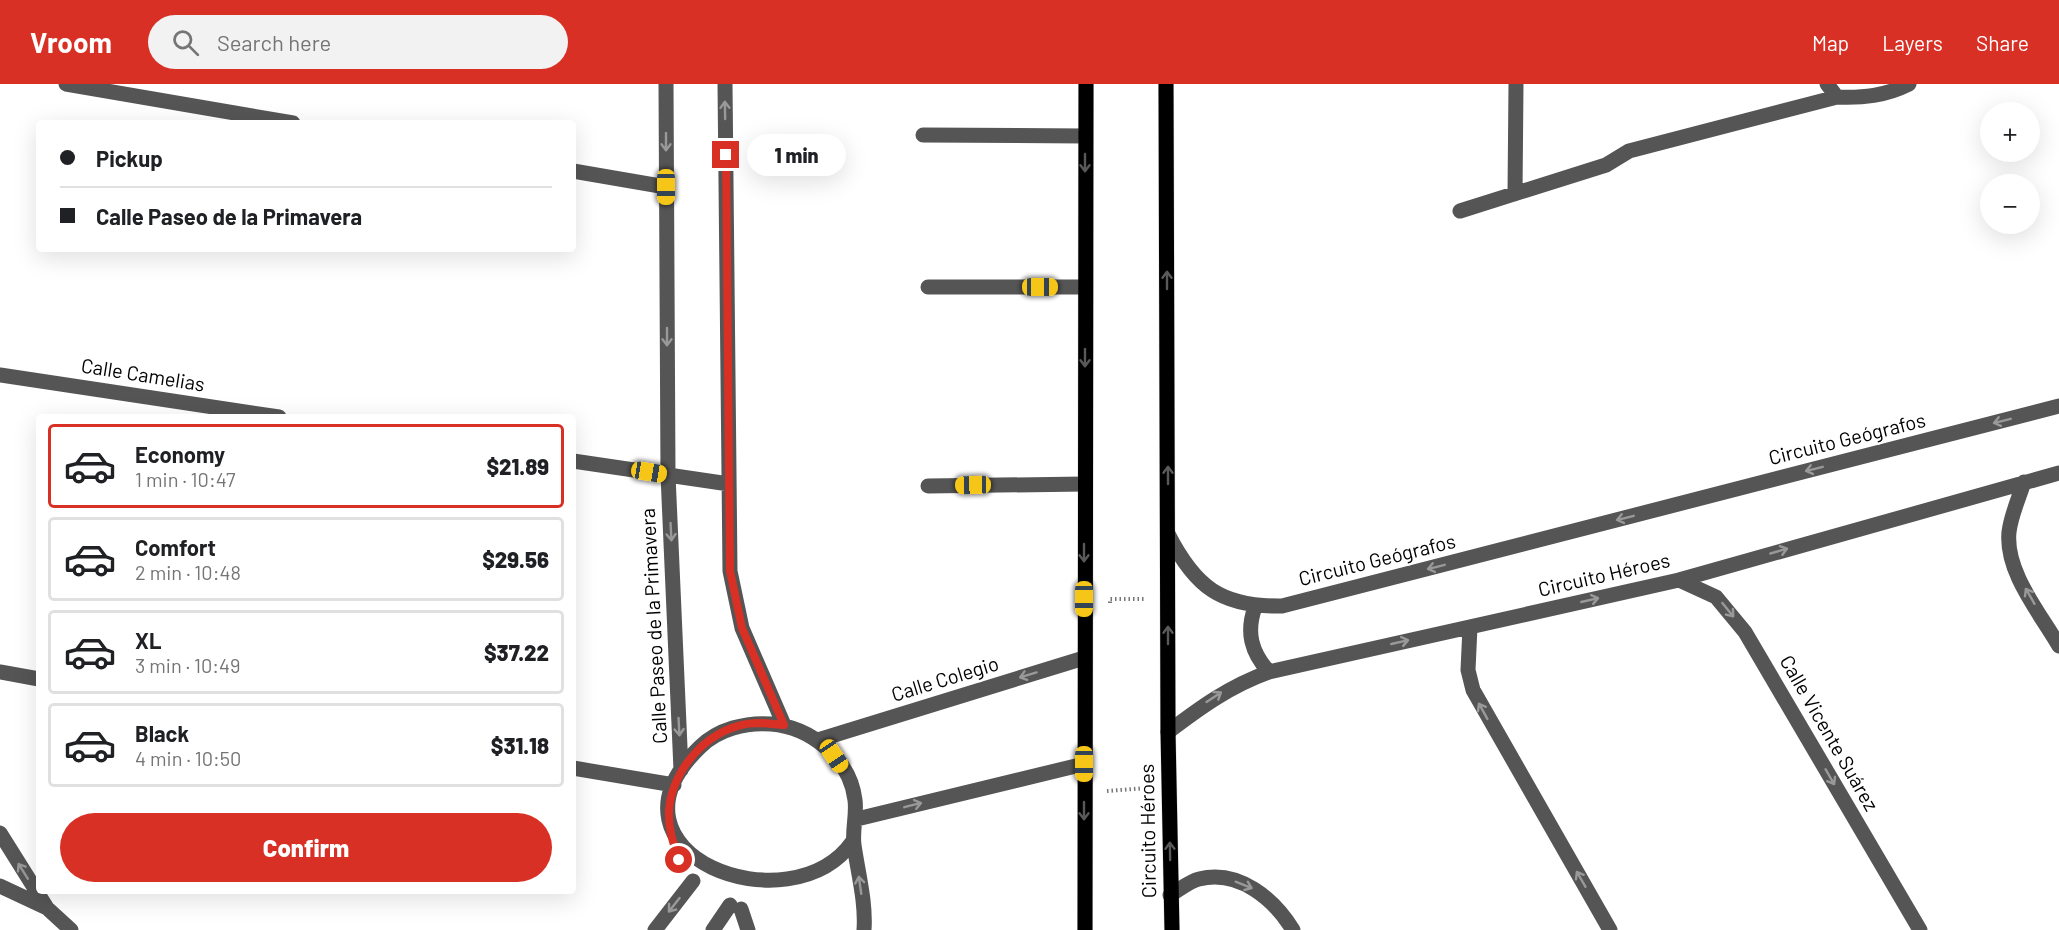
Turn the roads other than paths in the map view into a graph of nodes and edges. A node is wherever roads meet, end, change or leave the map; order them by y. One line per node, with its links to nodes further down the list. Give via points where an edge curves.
1 (66, 84): 10 (street)
2 (666, 84): 14 (street, Calle Paseo de la Primavera, one-way to 14)
3 (725, 84): 26 (street, one-way to 3)
4 (1086, 84): 12 (main road)
5 (1166, 84): 29 (main road, Circuito Geógrafos, one-way to 5)
6 (1516, 84): 15 (street)
7 (1827, 84): 9 (street)
8 (1909, 84): 9 (street, via 1863,98)
9 (1837, 97): 15 (street, via 1629,150 1606,165)
10 (276, 120)
11 (923, 135): 12 (street)
12 (1085, 136): 18 (main road, one-way to 18)
13 (576, 172): 14 (street)
14 (666, 187): 24 (street, Calle Paseo de la Primavera, one-way to 24)
15 (1515, 194): 16 (street)
16 (1460, 211)
17 (928, 287): 18 (street)
18 (1085, 287): 27 (main road, one-way to 27)
19 (0, 375): 21 (street, Calle Camelias)
20 (2059, 406): 31 (street, Circuito Geógrafos, one-way to 31, via 1282,606)
21 (259, 414)
22 (576, 461): 24 (street)
23 (2059, 473): 25 (street, Circuito Héroes)
24 (668, 475): 26 (street); 43 (street, Calle Paseo de la Primavera, one-way to 43)
25 (2024, 482): 30 (street, Circuito Héroes, one-way to 25); 33 (street, one-way to 25, via 2018,575 2010,552 2009,532)
26 (729, 484): 38 (street, via 730,571 742,628)
27 (1085, 484): 28 (street); 34 (main road, one-way to 34)
28 (928, 486)
29 (1168, 534): 31 (street, Circuito Geógrafos, via 1188,570 1212,592); 39 (main road, Circuito Héroes, one-way to 29)
30 (1680, 580): 32 (street, Circuito Héroes, one-way to 30); 65 (street, Calle Vicente Suárez, one-way to 65, via 1716,597 1744,632)
31 (1255, 607): 36 (street, via 1251,642)
32 (1470, 627): 36 (street, Circuito Héroes, one-way to 32); 64 (street, one-way to 32, via 1473,690 1468,670)
33 (2059, 646)
34 (1084, 658): 40 (street, Calle Colegio, one-way to 40); 41 (main road)
35 (0, 672): 37 (street)
36 (1269, 672): 39 (street, Circuito Héroes, one-way to 36, via 1213,697)
37 (36, 678)
38 (784, 725): 40 (street); 43 (street, via 755,723 725,730 700,747)
39 (1168, 732): 52 (main road, Circuito Héroes, one-way to 39)
40 (818, 740): 45 (street, via 847,775 855,796)
41 (1084, 764): 45 (street, one-way to 41); 61 (main road, one-way to 61)
42 (576, 769): 44 (street)
43 (681, 770): 44 (street)
44 (674, 785): 57 (street, one-way to 57, via 669,810 670,836 679,860 698,884)
45 (856, 819): 47 (street)
46 (0, 833): 50 (street, one-way to 46)
47 (854, 841): 48 (street); 60 (street, one-way to 47)
48 (834, 878)
49 (0, 886): 54 (street)
50 (36, 892)
51 (37, 894): 54 (street, one-way to 51)
52 (1170, 895): 62 (main road, Circuito Héroes); 63 (street, one-way to 63, via 1199,879 1243,883 1264,894)
53 (730, 905): 55 (street); 58 (street); 59 (street)
54 (46, 908): 56 (street)
55 (761, 911)
56 (72, 930)
57 (655, 930)
58 (713, 930)
59 (748, 930)
60 (864, 930)
61 (1085, 930)
62 (1172, 930)
63 (1293, 930)
64 (1610, 930)
65 (1920, 930)

